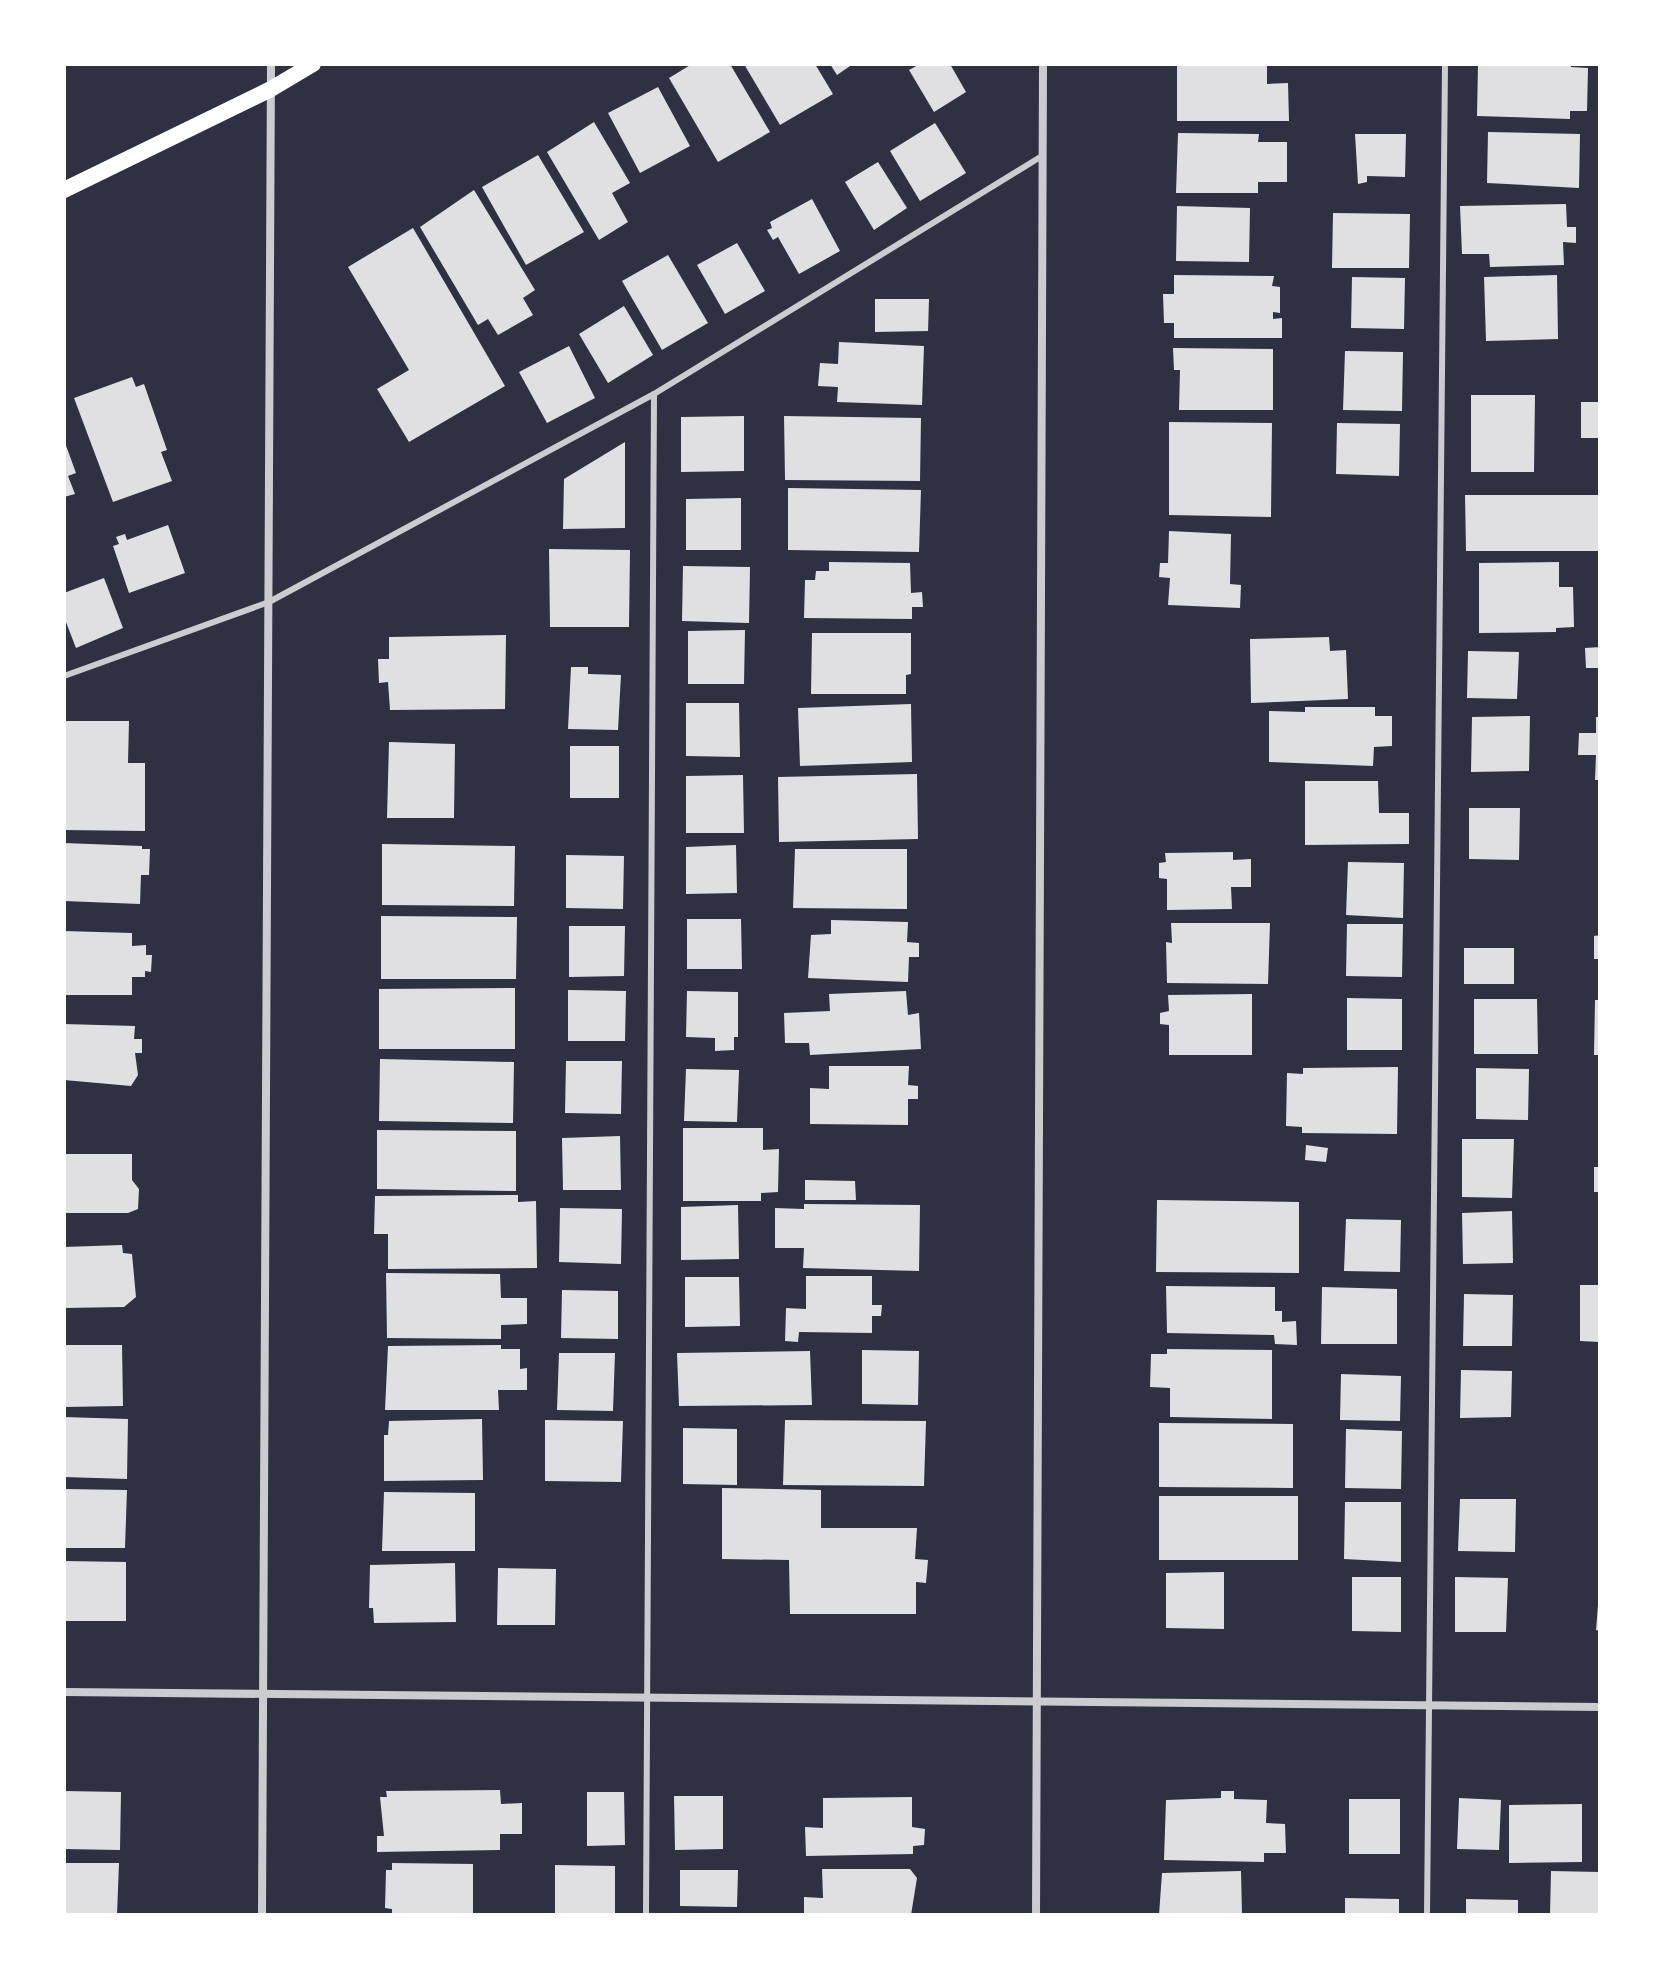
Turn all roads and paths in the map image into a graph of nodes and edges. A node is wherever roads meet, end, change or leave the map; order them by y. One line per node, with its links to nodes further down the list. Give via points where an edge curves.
1 (271, 64): 5 (street)
2 (313, 64): 5 (main road)
3 (1043, 64): 6 (street)
4 (1445, 64): 15 (lane)
5 (271, 89): 7 (main road); 9 (street)
6 (1042, 156): 8 (lane); 14 (street)
7 (64, 190)
8 (654, 394): 9 (lane); 13 (lane)
9 (269, 602): 10 (lane); 12 (street)
10 (64, 676)
11 (64, 1692): 12 (street)
12 (264, 1694): 13 (street); 17 (street)
13 (646, 1698): 14 (street); 18 (lane)
14 (1037, 1701): 15 (street); 19 (street)
15 (1429, 1705): 16 (street); 20 (lane)
16 (1600, 1707)
17 (262, 1915)
18 (646, 1915)
19 (1036, 1915)
20 (1427, 1915)

